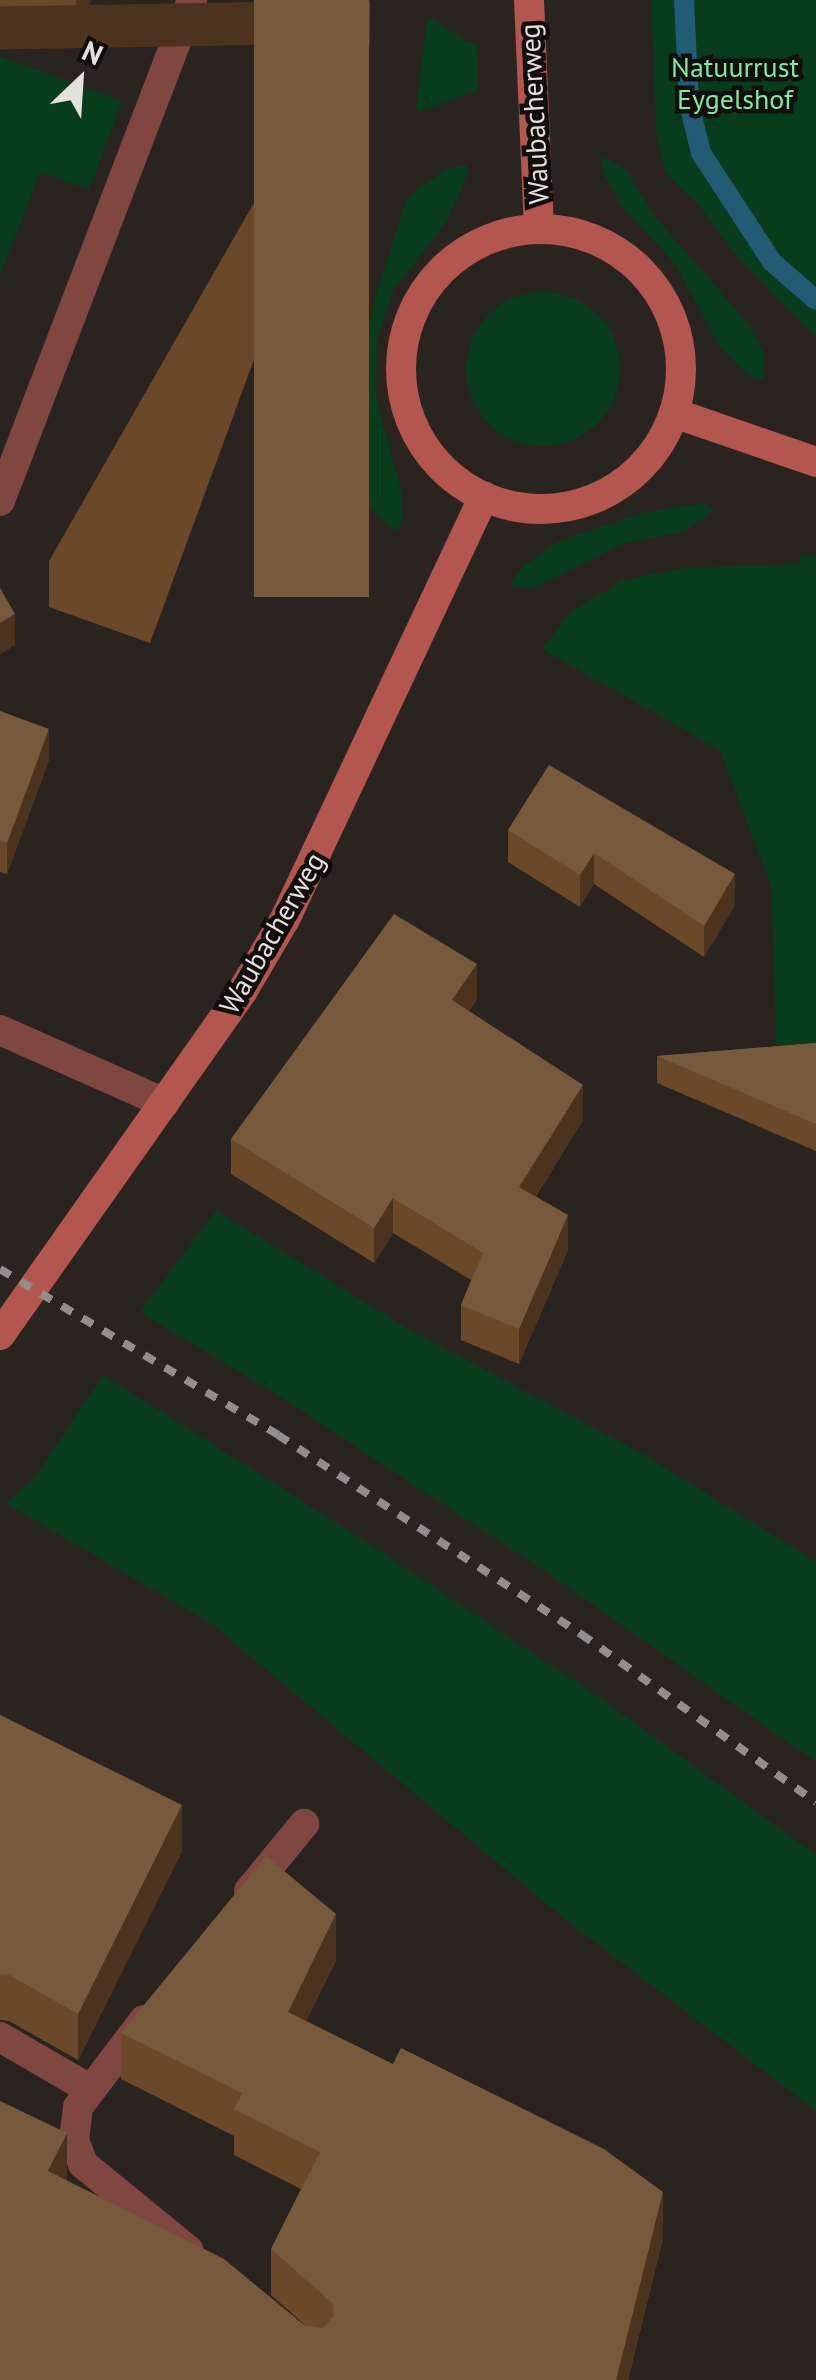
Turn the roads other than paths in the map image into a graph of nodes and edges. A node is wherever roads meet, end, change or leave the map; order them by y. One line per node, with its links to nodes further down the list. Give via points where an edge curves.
1 (192, 0): 7 (street)
2 (529, 0): 3 (street, Waubacherweg)
3 (540, 228): 4 (street, via 612,248 642,272 678,338); 6 (street, via 498,235 459,254 429,282 408,319 400,361 404,403 421,442 448,475)
4 (674, 414): 5 (street); 6 (street, via 639,470 612,490 548,509)
5 (816, 462)
6 (484, 497): 9 (street, Waubacherweg, via 285,919)
7 (0, 500)
8 (0, 1030): 9 (street)
9 (165, 1104): 10 (street, Waubacherweg)
10 (0, 1335)
11 (304, 1824): 12 (street)
12 (231, 1914)
13 (158, 2004): 15 (street)
14 (0, 2037): 15 (street)
15 (91, 2090): 16 (street, via 78,2107 74,2140 83,2164)
16 (214, 2272)

